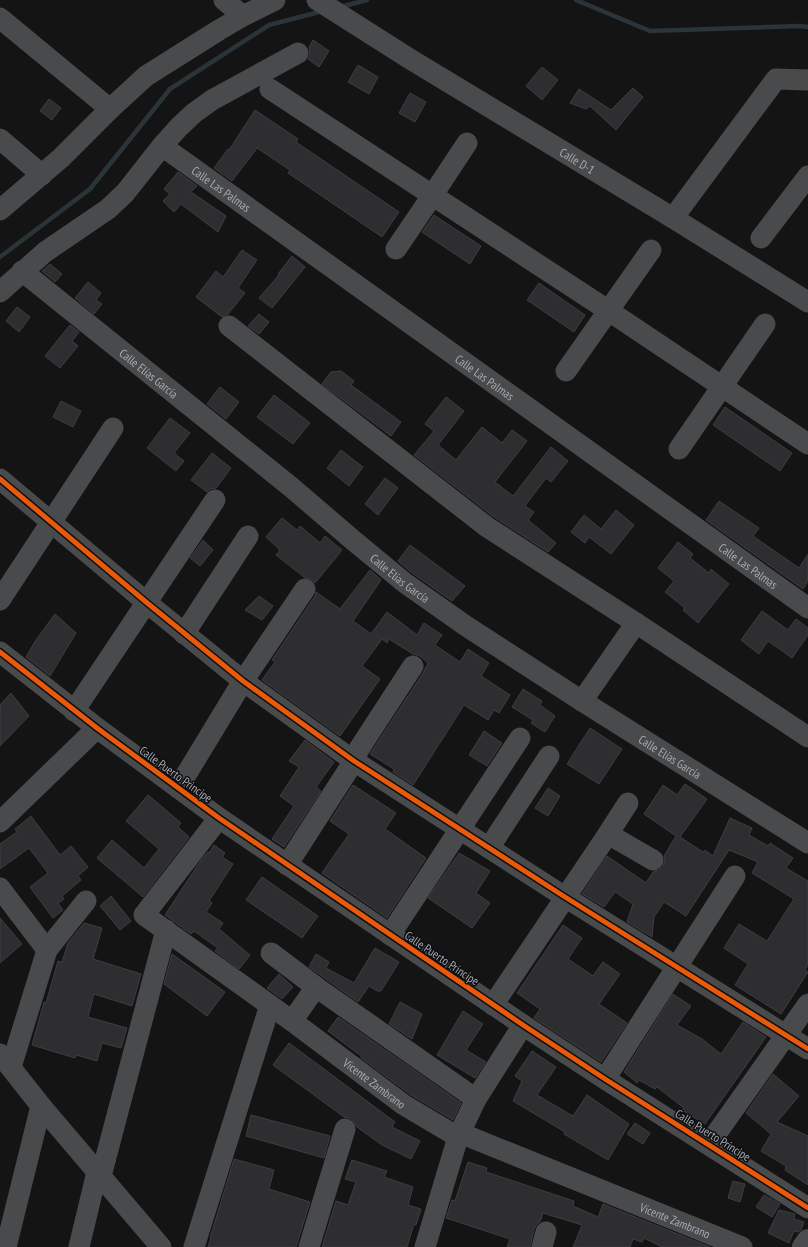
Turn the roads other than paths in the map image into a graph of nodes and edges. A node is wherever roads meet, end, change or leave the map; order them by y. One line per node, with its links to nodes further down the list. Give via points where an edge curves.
1 (224, 0): 4 (street)
2 (275, 0): 4 (street)
3 (317, 0): 17 (street, Calle D-1, via 424,68)
4 (242, 16): 9 (street, via 146,76)
5 (0, 18): 9 (street)
6 (298, 53): 12 (street, via 194,112)
7 (808, 80): 17 (street, via 776,79)
8 (270, 89): 15 (street)
9 (110, 108): 13 (street)
10 (0, 139): 13 (street)
11 (467, 143): 15 (street)
12 (162, 146): 21 (street, via 125,193 108,209); 39 (street, Calle Las Palmas)
13 (42, 175): 16 (street)
14 (808, 176): 18 (street)
15 (432, 196): 19 (street); 24 (street)
16 (0, 210)
17 (673, 218): 23 (street, Calle D-1)
18 (761, 238)
19 (396, 249)
20 (651, 250): 24 (street)
21 (22, 271): 22 (street); 45 (street, Calle Elías García, via 291,487 405,583)
22 (0, 292)
23 (808, 302)
24 (609, 311): 27 (street); 28 (street)
25 (765, 324): 28 (street)
26 (229, 326): 40 (street, via 487,527)
27 (566, 371)
28 (722, 386): 30 (street); 31 (street)
29 (113, 428): 34 (street)
30 (808, 444)
31 (679, 449)
32 (0, 479): 34 (street)
33 (215, 500): 38 (street)
34 (52, 523): 37 (street); 38 (street)
35 (248, 536): 41 (street)
36 (305, 589): 44 (street)
37 (0, 600)
38 (146, 602): 41 (street); 46 (street)
39 (808, 608)
40 (636, 623): 45 (street); 48 (street)
41 (184, 634): 44 (street)
42 (2, 658): 46 (street, Calle Puerto Principe)
43 (413, 666): 51 (street)
44 (243, 680): 51 (street); 52 (street)
45 (582, 701): 58 (street, Calle Elías García)
46 (74, 711): 47 (street, Calle Puerto Principe)
47 (97, 728): 52 (street, Calle Puerto Principe); 55 (street)
48 (808, 737)
49 (520, 738): 56 (street)
50 (549, 756): 59 (street)
51 (354, 761): 56 (street); 61 (street)
52 (178, 788): 54 (street, Calle Puerto Principe)
53 (628, 803): 57 (street)
54 (219, 818): 61 (street, Calle Puerto Principe); 66 (street, Vicente Zambrano, via 144,915)
55 (0, 822)
56 (460, 829): 59 (street); 67 (street)
57 (608, 834): 60 (street); 64 (street)
58 (808, 843)
59 (489, 848): 64 (street)
60 (653, 860)
61 (288, 865): 67 (street, Calle Puerto Principe)
62 (735, 876): 70 (street)
63 (0, 888): 68 (street)
64 (565, 897): 70 (street); 74 (street)
65 (86, 901): 68 (street)
66 (166, 930): 73 (street, Vicente Zambrano); 86 (street)
67 (390, 935): 74 (street, Calle Puerto Principe)
68 (47, 950): 79 (street)
69 (272, 953): 71 (street)
70 (677, 967): 77 (street); 80 (street)
71 (316, 987): 75 (street); 81 (street)
72 (808, 1004): 77 (street)
73 (270, 1005): 75 (street, Vicente Zambrano); 92 (street)
74 (493, 1005): 76 (street, Calle Puerto Principe)
75 (292, 1021): 84 (street, Vicente Zambrano, via 404,1105)
76 (523, 1025): 80 (street, Calle Puerto Principe); 81 (street)
77 (786, 1035): 78 (street); 85 (street)
78 (808, 1049)
79 (3, 1058): 82 (street)
80 (605, 1079): 85 (street, Calle Puerto Principe)
81 (476, 1099): 84 (street)
82 (41, 1106): 86 (street); 90 (street)
83 (345, 1129): 93 (street)
84 (459, 1135): 94 (street); 95 (street, Vicente Zambrano)
85 (709, 1144): 87 (street, Calle Puerto Principe)
86 (99, 1174): 89 (street); 91 (street)
87 (808, 1208)
88 (808, 1240): 96 (main road)
89 (154, 1243)
90 (6, 1247)
91 (79, 1247)
92 (194, 1247)
93 (309, 1247)
94 (425, 1247)
95 (742, 1247)
96 (803, 1247)

